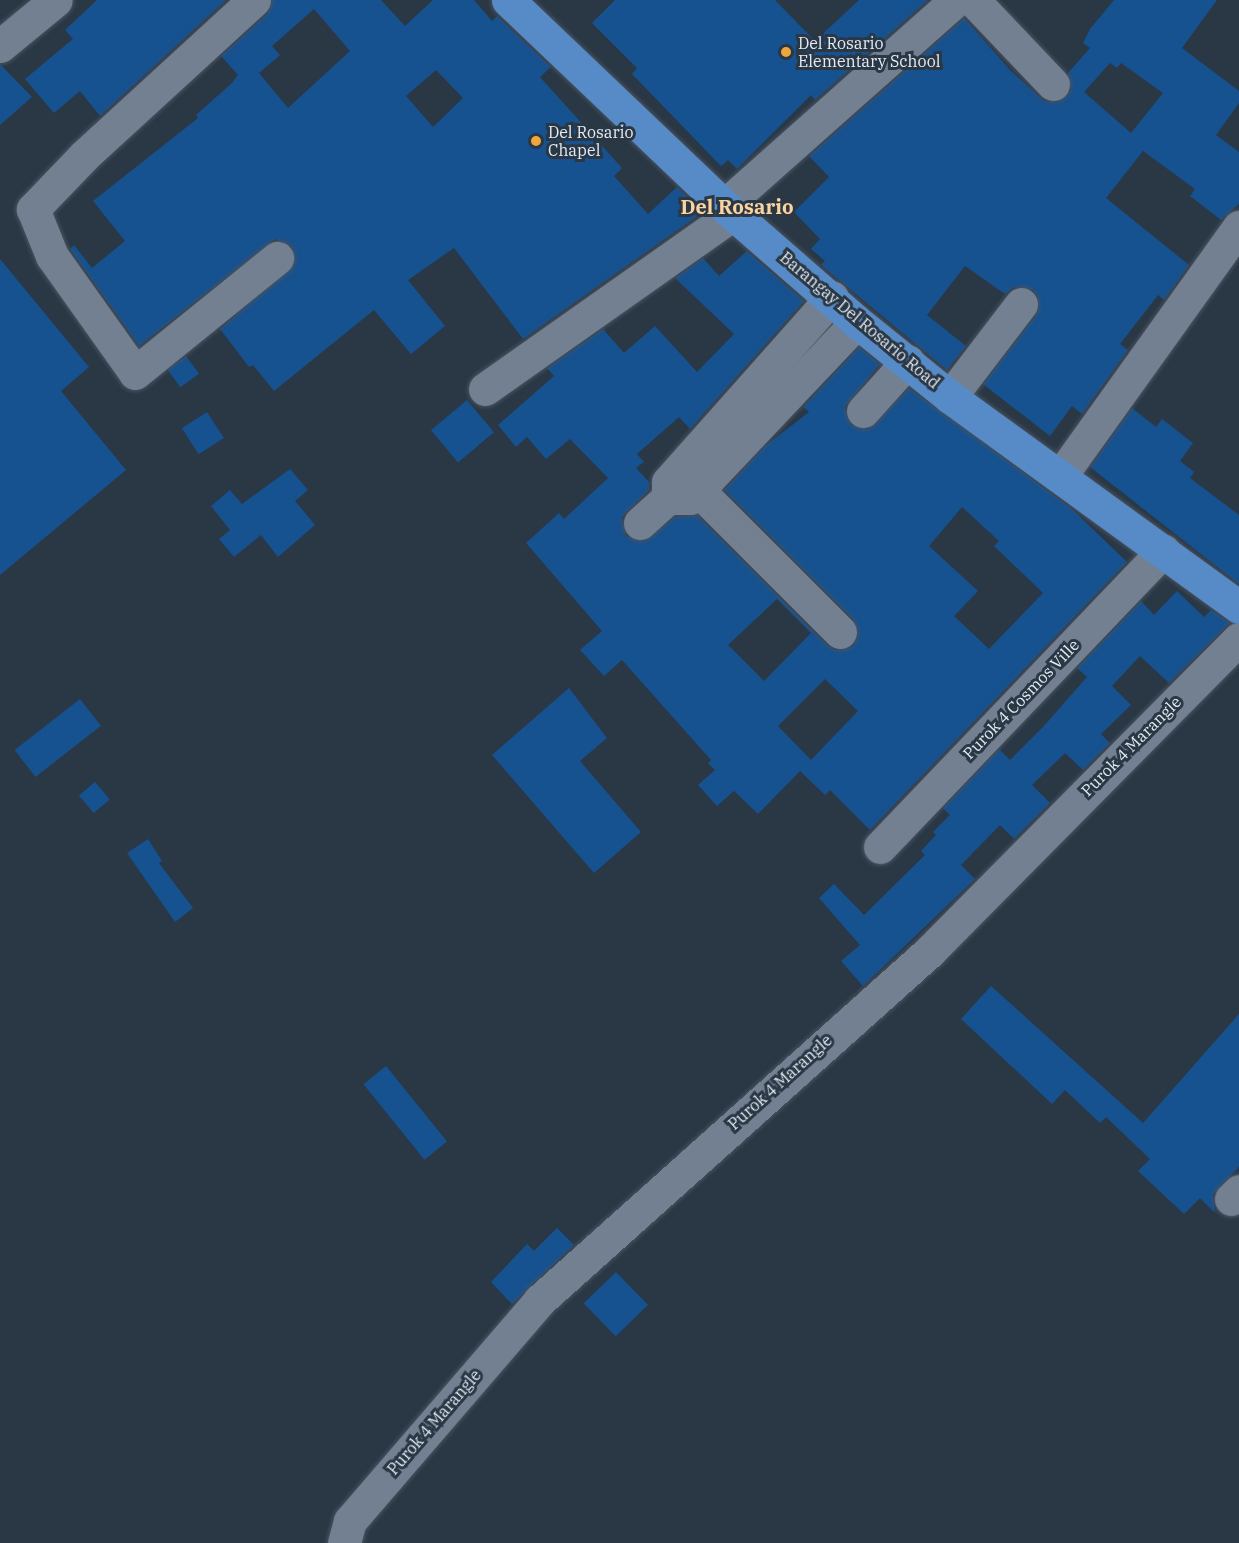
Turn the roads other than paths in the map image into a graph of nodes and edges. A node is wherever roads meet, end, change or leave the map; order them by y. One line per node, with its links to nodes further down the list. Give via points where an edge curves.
1 (56, 0): 6 (street)
2 (254, 0): 10 (street, via 84,156 33,210 52,256 135,373)
3 (508, 0): 8 (main road, Barangay Del Rosario Road)
4 (956, 0): 8 (street)
5 (974, 0): 7 (street)
6 (0, 46)
7 (1053, 84)
8 (729, 210): 11 (main road, Barangay Del Rosario Road); 15 (street)
9 (1239, 227): 18 (street)
10 (277, 258)
11 (832, 297): 13 (main road, Barangay Del Rosario Road); 19 (street, via 672,474)
12 (1021, 304): 16 (street)
13 (857, 322): 14 (main road, Barangay Del Rosario Road); 19 (street)
14 (908, 361): 16 (main road, Barangay Del Rosario Road); 17 (street)
15 (485, 389)
16 (950, 397): 18 (main road, Barangay Del Rosario Road)
17 (863, 411)
18 (1062, 474): 21 (main road, Barangay Del Rosario Road)
19 (683, 494): 20 (street); 23 (street)
20 (640, 523)
21 (1162, 550): 22 (main road, Barangay Del Rosario Road); 25 (street, Purok 4 Cosmos Ville)
22 (1239, 607)
23 (840, 632)
24 (1239, 639): 26 (street, Purok 4 Marangle, via 930,951 539,1301 350,1521)
25 (880, 847)
26 (344, 1543)

